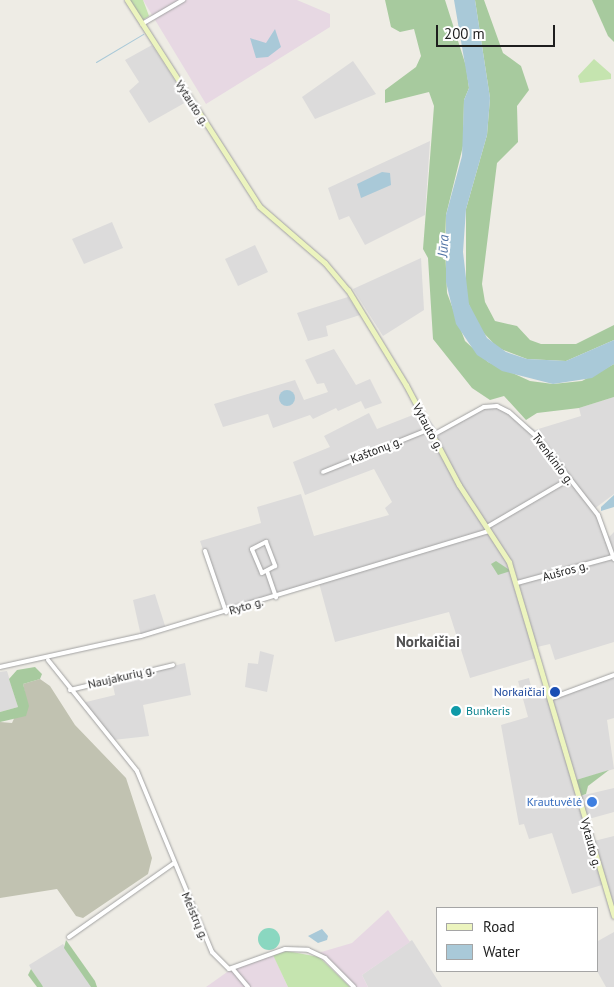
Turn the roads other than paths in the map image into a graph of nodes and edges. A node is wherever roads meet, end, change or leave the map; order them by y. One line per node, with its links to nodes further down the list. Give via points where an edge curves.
1 (127, 0): 3 (main road, Vytauto g.)
2 (183, 0): 3 (street)
3 (142, 24): 4 (main road, Vytauto g., via 259,206 343,283)
4 (432, 432): 5 (street, Kaštonų g.); 6 (street, Tvenkinio g., via 484,407 497,406 533,432); 7 (main road, Vytauto g.)
5 (323, 472)
6 (568, 479): 7 (street, Ryto g.); 9 (street, Tvenkinio g., via 598,515)
7 (488, 529): 13 (main road, Vytauto g.); 14 (street, Ryto g.)
8 (614, 532): 9 (street)
9 (609, 537): 11 (street, Tvenkinio g.)
10 (205, 551): 15 (street)
11 (614, 558): 13 (street, Aušros g.)
12 (267, 571): 12 (street, via 259,571 252,549 266,542 275,566); 14 (street)
13 (518, 584): 21 (main road, Vytauto g.)
14 (276, 597): 15 (street, Ryto g.)
15 (226, 612): 16 (street, Ryto g.)
16 (48, 660): 18 (street, Ryto g.); 20 (street, Meistrų g.)
17 (173, 665): 20 (street, Naujakurių g.)
18 (0, 667)
19 (614, 675): 21 (street)
20 (70, 690): 22 (street, Meistrų g., via 137,771)
21 (552, 698): 23 (main road, Vytauto g.)
22 (173, 864): 24 (street); 25 (street, Meistrų g., via 207,944)
23 (614, 916)
24 (69, 937)
25 (232, 968): 26 (street, Meistrų g.); 27 (street, via 272,952 299,948 325,958)
26 (248, 987)
27 (354, 987)

